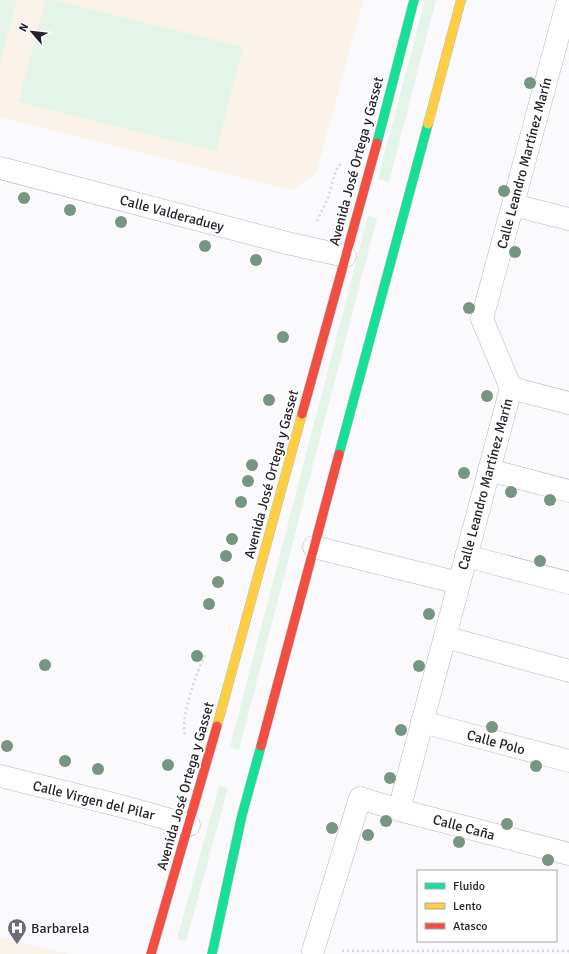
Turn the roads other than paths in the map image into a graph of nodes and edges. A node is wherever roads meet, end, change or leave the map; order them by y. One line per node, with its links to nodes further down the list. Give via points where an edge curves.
1 (414, 0): 7 (main road, Avenida José Ortega y Gasset)
2 (461, 0): 12 (main road)
3 (568, 0): 5 (street, Calle Leandro Martínez Marín)
4 (0, 168): 7 (street, Calle Valderaduey)
5 (513, 205): 6 (street); 8 (street, Calle Leandro Martínez Marín, via 482,320)
6 (569, 219)
7 (345, 256): 22 (main road, Avenida José Ortega y Gasset)
8 (511, 388): 9 (street); 10 (street, Calle Leandro Martínez Marín)
9 (569, 403)
10 (489, 470): 11 (street); 13 (street, Calle Leandro Martínez Marín)
11 (569, 491)
12 (314, 547): 14 (street); 26 (main road, via 242,816)
13 (466, 556): 14 (street, Calle Leandro Martínez Marín); 15 (street)
14 (459, 583): 16 (street, Calle Leandro Martínez Marín)
15 (569, 583)
16 (445, 637): 17 (street); 18 (street, Calle Leandro Martínez Marín)
17 (569, 671)
18 (422, 722): 19 (street, Calle Polo); 21 (street, Calle Leandro Martínez Marín)
19 (569, 761)
20 (0, 776): 22 (street, Calle Virgen del Pilar)
21 (399, 810): 23 (street, Calle Caña); 24 (street, Calle Caña, via 360,798)
22 (189, 825): 25 (main road, Avenida José Ortega y Gasset)
23 (569, 854)
24 (313, 950)
25 (151, 954)
26 (212, 954)

